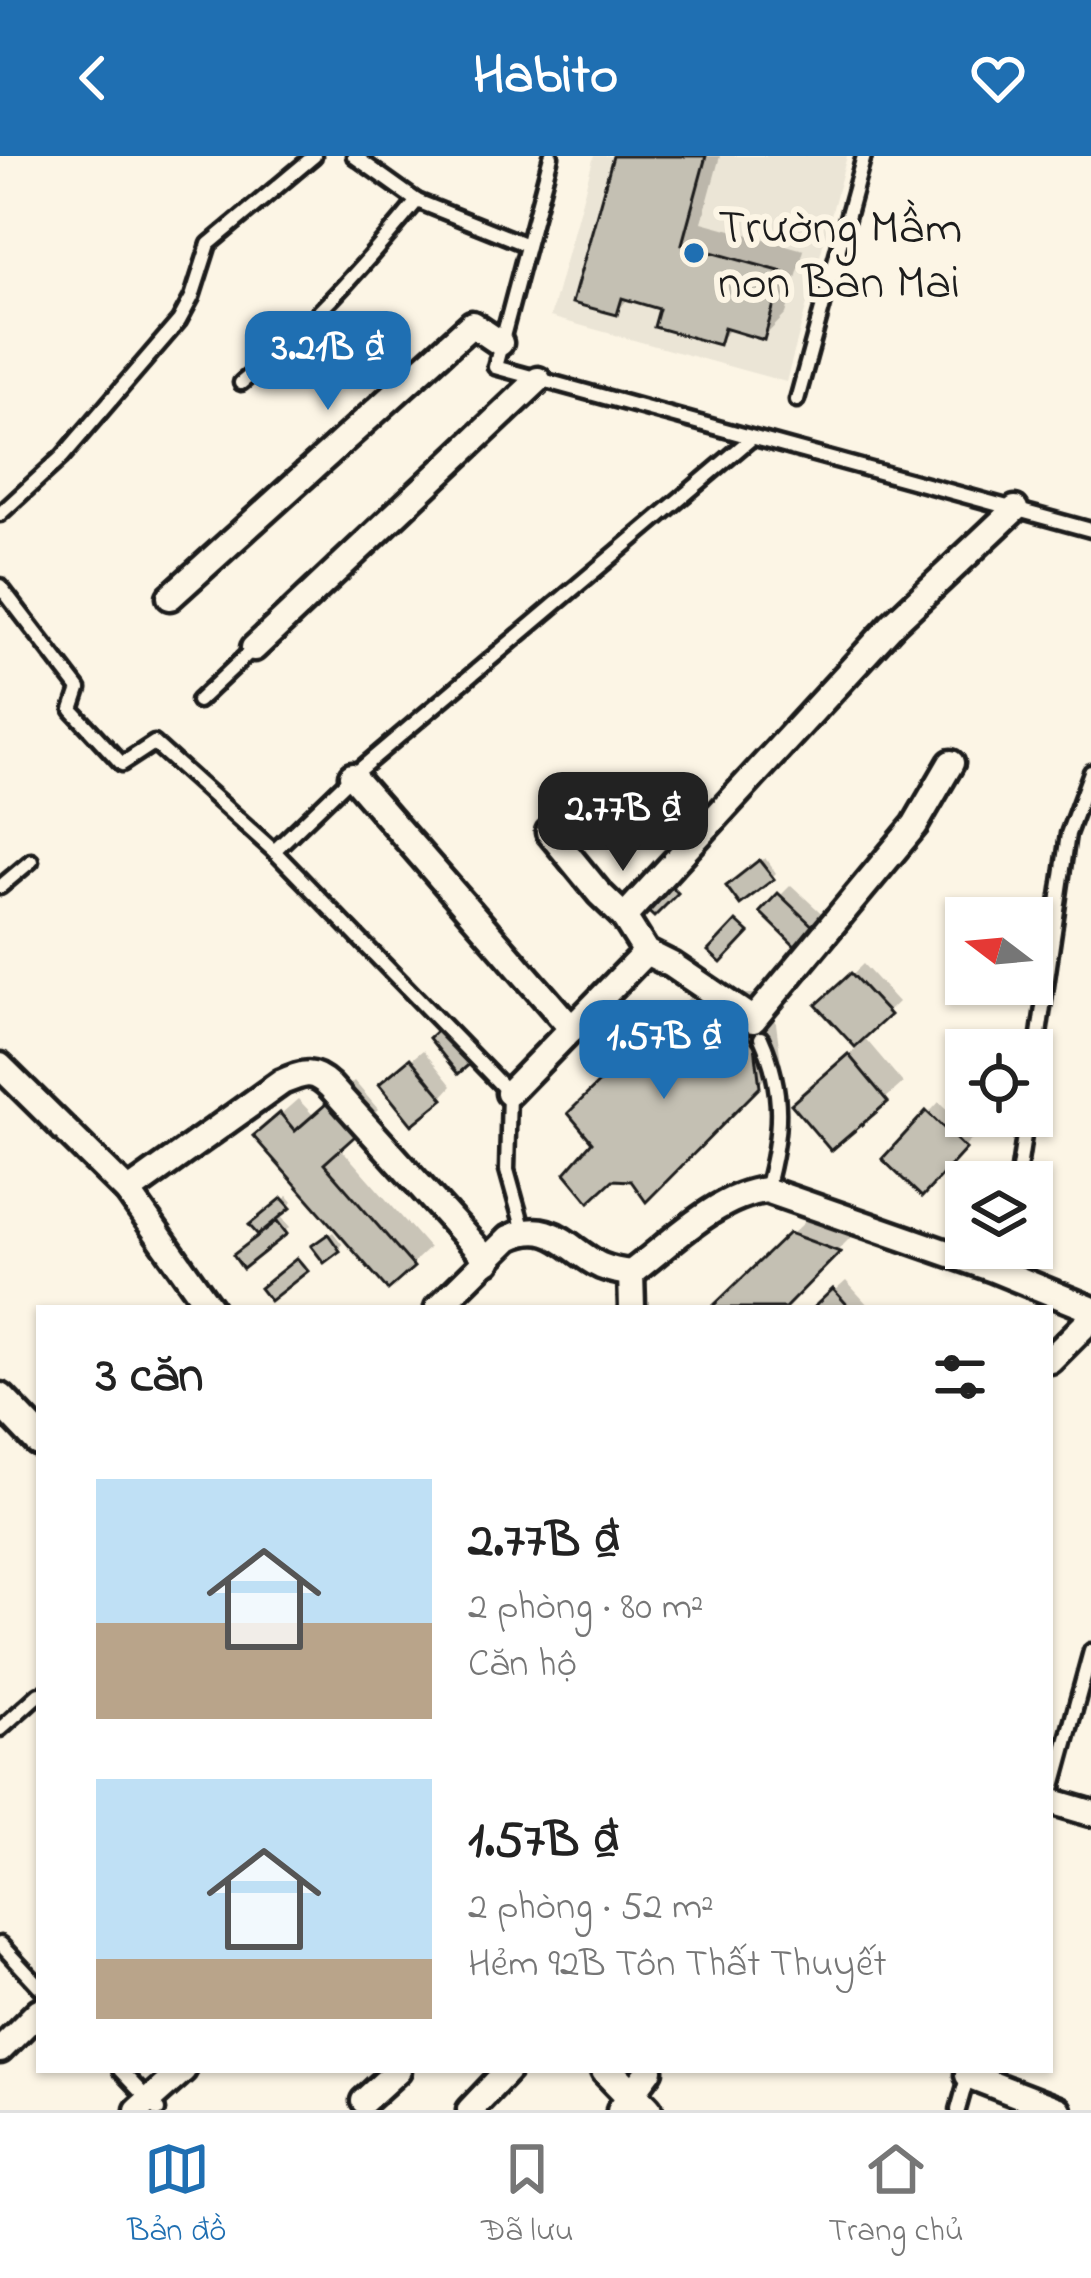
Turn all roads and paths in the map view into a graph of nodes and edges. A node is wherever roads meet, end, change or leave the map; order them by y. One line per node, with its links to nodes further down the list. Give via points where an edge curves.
1 (314, 156): 13 (lane, via 209,244 179,321 62,457)
2 (354, 156): 5 (lane)
3 (551, 156): 6 (lane)
4 (864, 156): 10 (lane)
5 (417, 201): 6 (lane); 9 (lane, via 352,280)
6 (526, 245): 7 (lane)
7 (497, 355): 8 (lane); 16 (street, via 472,324)
8 (538, 380): 11 (lane); 17 (street)
9 (241, 383)
10 (797, 400)
11 (752, 438): 12 (lane); 21 (lane)
12 (1015, 508): 14 (lane); 26 (street, via 893,624)
13 (0, 514)
14 (1091, 530)
15 (0, 586): 23 (lane, via 80,689 72,710 122,764 154,743)
16 (170, 597)
17 (254, 648): 18 (lane)
18 (198, 701)
19 (951, 764): 27 (street, via 915,825 753,1020)
20 (1091, 772): 29 (lane, via 1068,834)
21 (352, 776): 23 (lane); 28 (street)
22 (549, 832): 26 (street)
23 (274, 851): 32 (lane)
24 (31, 861): 25 (lane)
25 (0, 887)
26 (624, 916): 27 (street)
27 (646, 952): 28 (street)
28 (572, 1028): 32 (street)
29 (1040, 1029)
30 (761, 1038): 33 (lane, via 775,1069 779,1115)
31 (0, 1066): 34 (street)
32 (509, 1093): 35 (lane, via 507,1170)
33 (766, 1190): 36 (street); 39 (street, via 728,1200)
34 (128, 1192): 37 (street, via 282,1082 312,1074); 40 (street)
35 (524, 1231): 37 (street); 39 (street, via 559,1236 598,1264)
36 (945, 1243)
37 (488, 1261): 41 (street)
38 (1017, 1269): 43 (street)
39 (632, 1274): 42 (street)
40 (208, 1305)
41 (441, 1305)
42 (632, 1305)
43 (1091, 1309)
44 (1091, 1319): 45 (street)
45 (1053, 1357)
46 (0, 1399): 47 (street)
47 (36, 1437)
48 (1091, 1651): 51 (lane)
49 (36, 1697): 50 (lane)
50 (0, 1729)
51 (1053, 1790)
52 (1053, 1802): 53 (street)
53 (1091, 1813)
54 (0, 1944): 55 (lane)
55 (36, 1983)
56 (36, 2014): 57 (street)
57 (0, 2050)
58 (122, 2073): 67 (lane)
59 (180, 2073): 67 (street)
60 (505, 2073): 68 (street)
61 (609, 2073): 66 (street)
62 (648, 2073): 66 (street)
63 (969, 2073): 69 (lane); 70 (street)
64 (385, 2074): 65 (street)
65 (364, 2101)
66 (632, 2105)
67 (148, 2107)
68 (470, 2110)
69 (958, 2110)
70 (1058, 2110)

